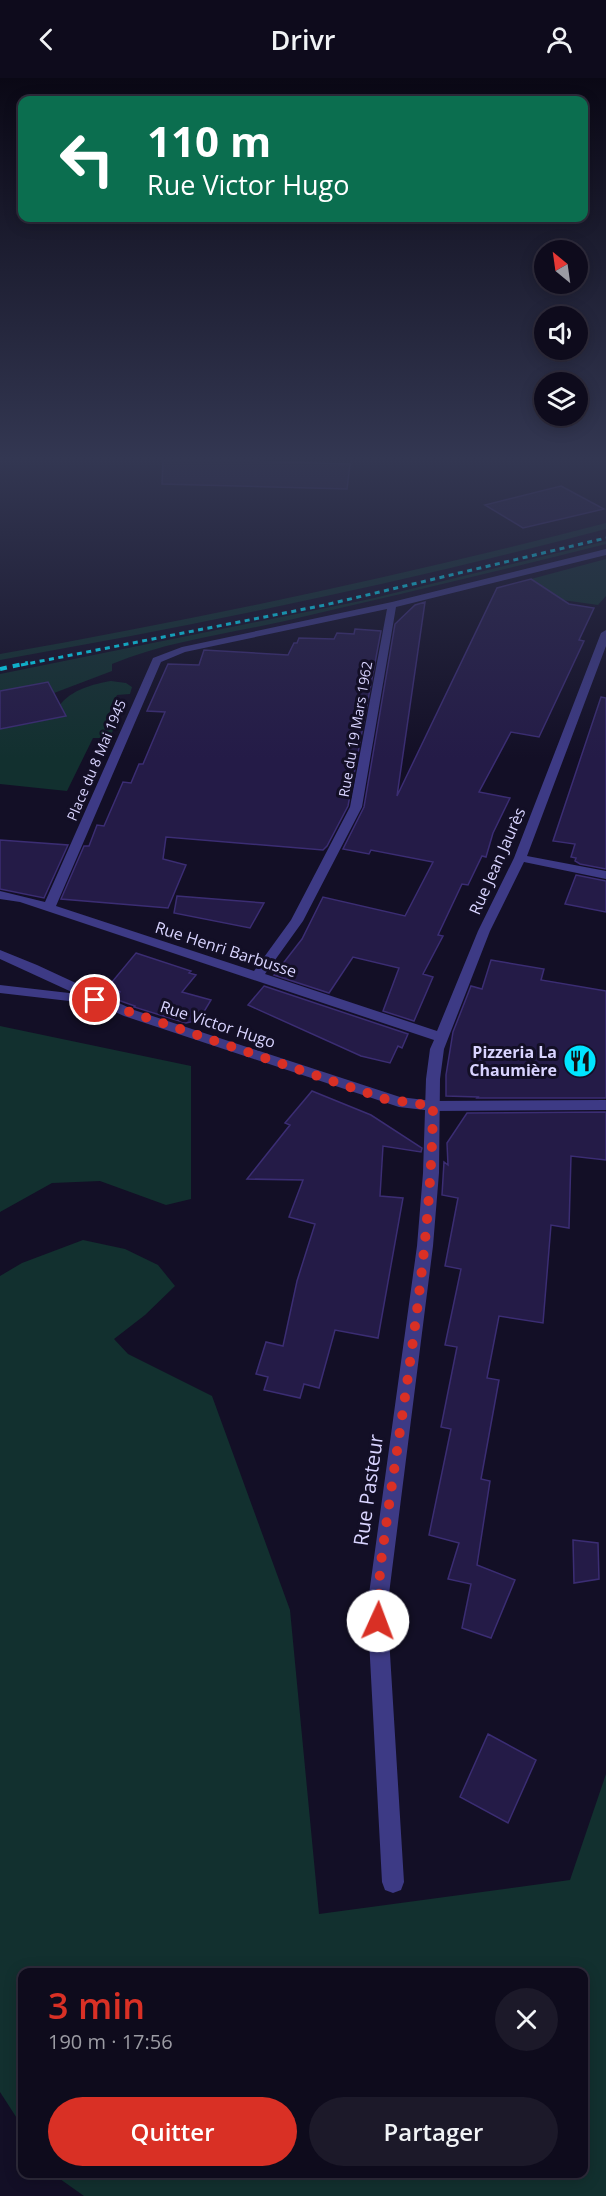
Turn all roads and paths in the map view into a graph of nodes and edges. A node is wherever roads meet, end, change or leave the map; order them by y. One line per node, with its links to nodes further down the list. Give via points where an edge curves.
1 (574, 560): 2 (street, Place du 8 Mai 1945)
2 (392, 605): 7 (street, Place du 8 Mai 1945, via 163,656 154,664); 9 (street, Rue du 19 Mars 1962, via 356,807 297,921)
3 (606, 633): 4 (street, Rue Jean Jaurès)
4 (520, 858): 5 (street); 12 (street, Rue Jean Jaurès, via 486,924)
5 (606, 875)
6 (0, 895): 7 (street, Rue Henri Barbusse)
7 (49, 908): 9 (street, Rue Henri Barbusse)
8 (0, 954): 11 (street, Rue Victor Hugo, via 39,969)
9 (257, 976): 12 (street, Rue Henri Barbusse)
10 (0, 989): 11 (street)
11 (95, 1000): 14 (street, Rue Victor Hugo, via 385,1099)
12 (441, 1037): 14 (street, Rue Jean Jaurès)
13 (606, 1105): 14 (street, Rue Victor Hugo)
14 (433, 1106): 15 (street, Rue Pasteur, via 425,1246 379,1594)
15 (393, 1882)

